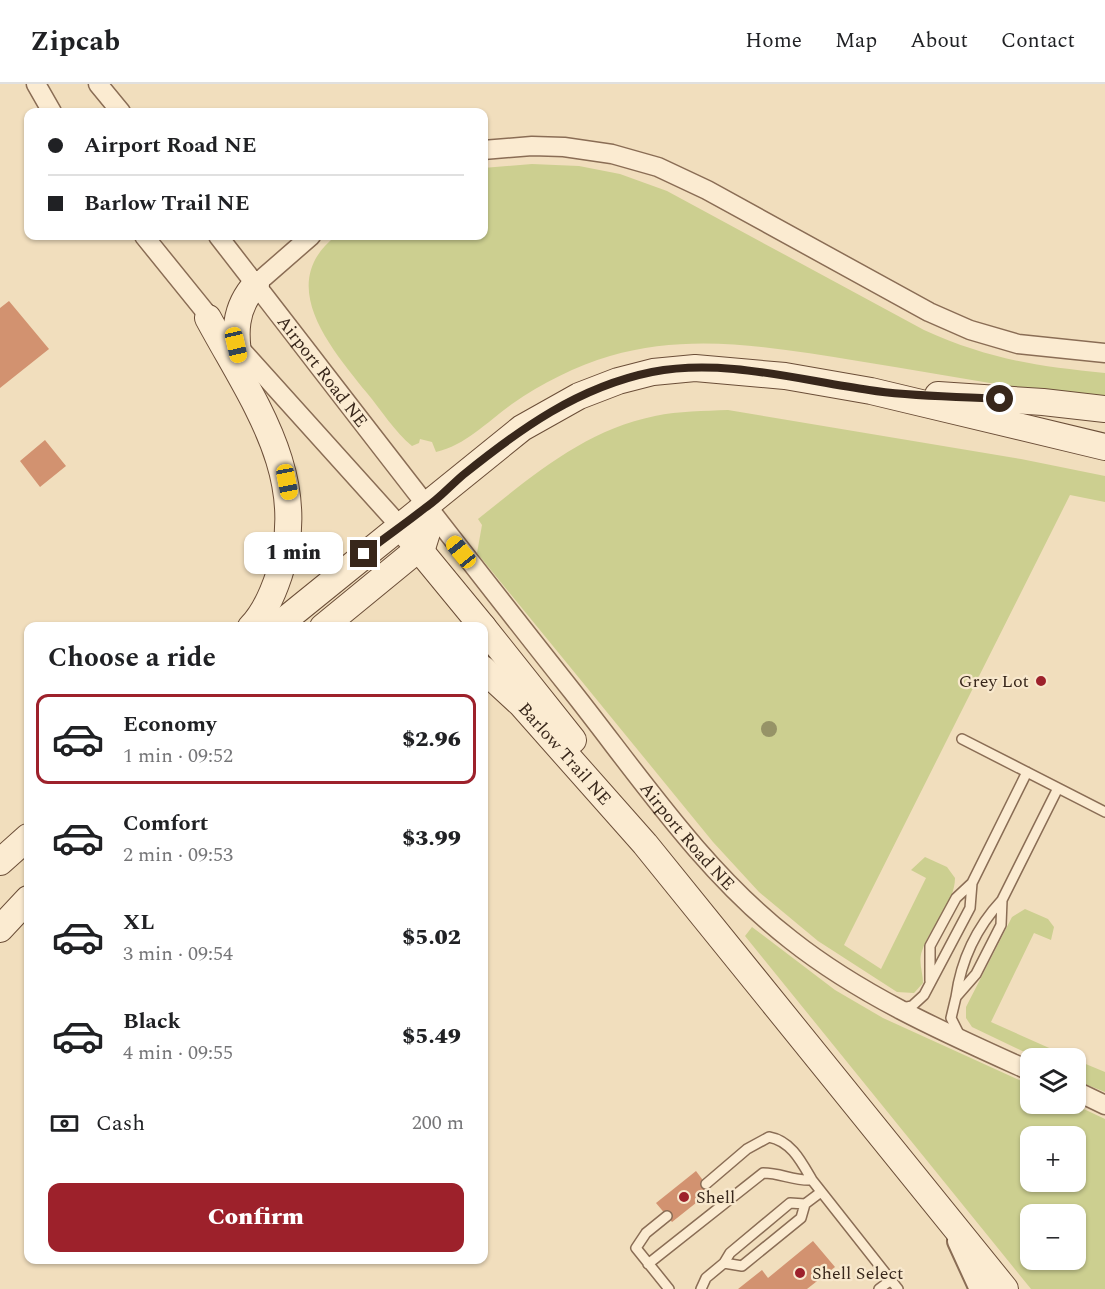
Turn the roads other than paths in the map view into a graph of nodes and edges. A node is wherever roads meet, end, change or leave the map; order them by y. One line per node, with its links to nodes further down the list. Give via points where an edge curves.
1 (36, 84): 4 (street)
2 (98, 84): 5 (street)
3 (110, 84): 6 (street)
4 (50, 108)
5 (118, 108)
6 (125, 108)
7 (488, 150): 14 (street, via 564,147 612,154 658,167 929,312 970,330 1018,344)
8 (147, 240): 12 (street)
9 (221, 240): 11 (street, Airport Road NE)
10 (306, 240): 11 (street)
11 (256, 284): 13 (main road, via 241,304); 19 (street, Airport Road NE)
12 (208, 318): 13 (street); 17 (main road)
13 (236, 345): 17 (main road); 20 (street)
14 (1105, 353)
15 (872, 391): 16 (main road); 18 (main road); 19 (main road, via 733,370 664,371 627,379 579,396 522,428)
16 (1105, 409)
17 (259, 413): 22 (main road, via 284,469 290,518 276,585)
18 (1105, 447)
19 (426, 508): 20 (main road); 21 (main road, via 428,532); 41 (street, Airport Road NE, via 712,866 791,940)
20 (399, 525): 21 (main road); 23 (main road)
21 (419, 549): 24 (main road); 25 (main road)
22 (255, 622)
23 (282, 622)
24 (329, 622)
25 (479, 622)
26 (488, 633): 33 (main road, via 561,723)
27 (488, 674): 33 (main road, Barlow Trail NE, via 521,704)
28 (962, 739): 29 (lane)
29 (1027, 772): 30 (lane); 35 (lane)
30 (1058, 788): 31 (lane); 36 (lane)
31 (1105, 812)
32 (24, 841): 34 (main road)
33 (645, 843): 51 (main road)
34 (0, 862)
35 (972, 883): 39 (lane, via 970,908); 39 (lane, via 956,898 930,946)
36 (1002, 900): 40 (lane, via 986,918 960,966); 40 (lane, via 1001,925 976,974)
37 (24, 903): 38 (main road)
38 (0, 929)
39 (930, 985): 41 (lane, via 919,1002)
40 (956, 997): 42 (lane, via 952,1009 954,1027)
41 (895, 1007): 42 (street, Airport Road NE)
42 (967, 1042): 43 (street, Airport Road NE)
43 (1020, 1066)
44 (1086, 1096): 45 (street)
45 (1105, 1105)
46 (812, 1180): 47 (lane, via 791,1149 781,1139 769,1137 747,1149); 48 (lane); 53 (lane, via 794,1181 778,1173 763,1173)
47 (706, 1184)
48 (820, 1191): 49 (lane); 54 (lane)
49 (805, 1204): 52 (lane, via 790,1203 730,1253); 52 (lane, via 801,1218 742,1266)
50 (667, 1216): 53 (lane, via 646,1233 636,1248)
51 (951, 1223): 59 (street); 60 (main road)
52 (724, 1263): 56 (lane, via 706,1278)
53 (648, 1264): 55 (lane)
54 (891, 1280): 57 (lane); 58 (lane)
55 (669, 1289)
56 (701, 1289)
57 (879, 1289)
58 (898, 1289)
59 (981, 1289)
60 (1005, 1289)

